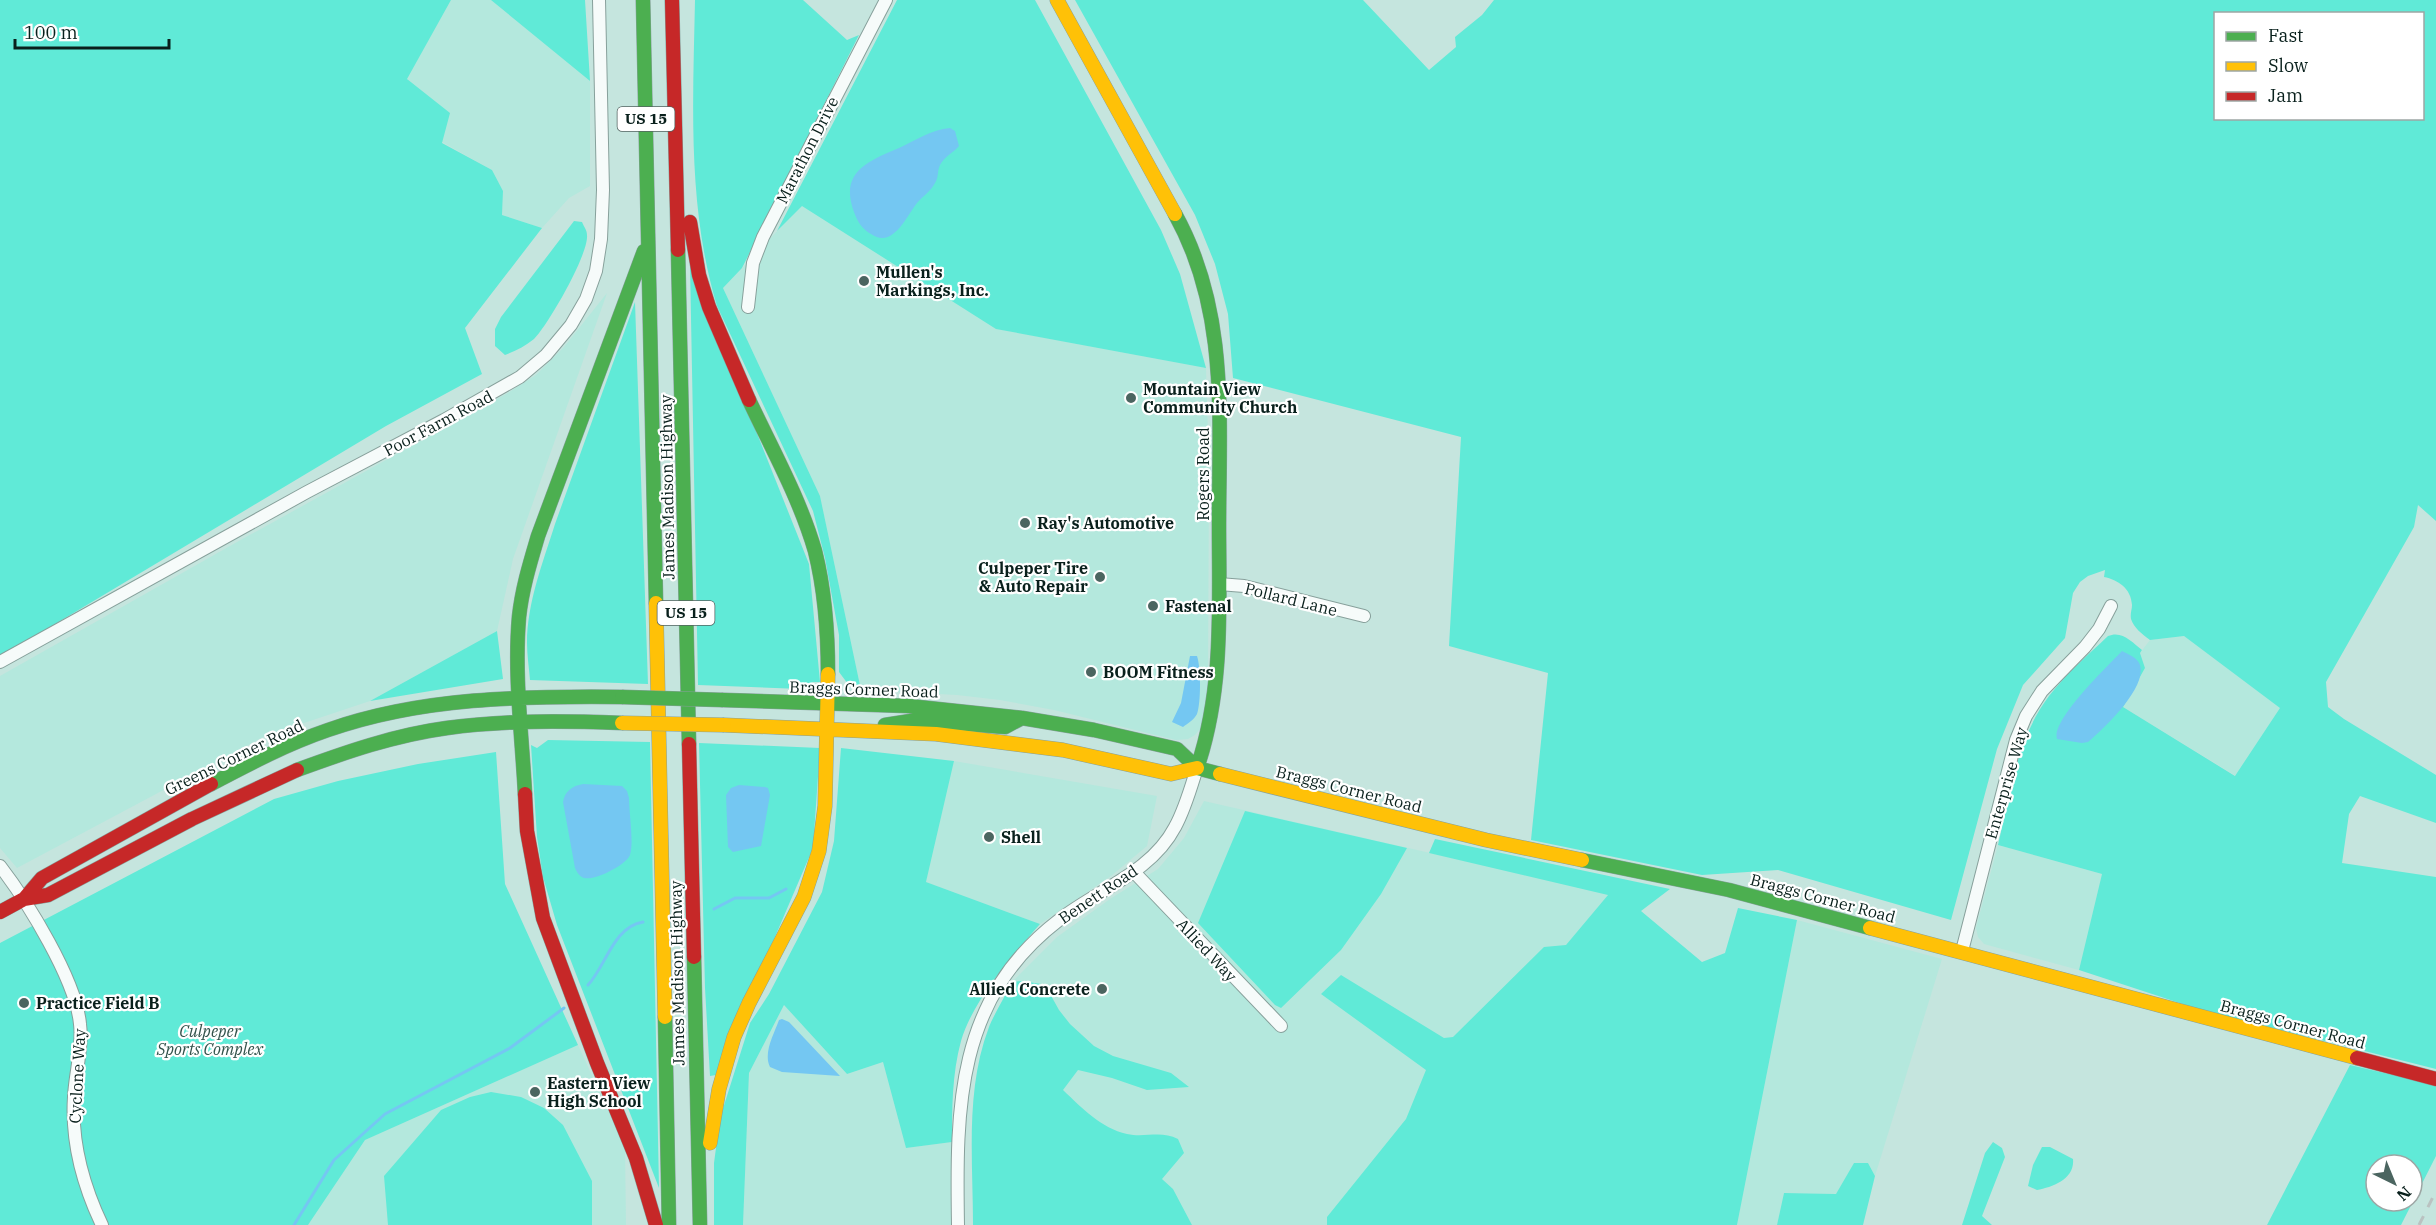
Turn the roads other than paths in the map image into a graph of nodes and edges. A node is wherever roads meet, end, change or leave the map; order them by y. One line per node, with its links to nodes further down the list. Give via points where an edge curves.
1 (600, 0): 12 (street, Poor Farm Road, via 602,239 586,299 546,355 520,377 444,420)
2 (644, 0): 7 (main road, James Madison Highway / US 15)
3 (672, 0): 6 (main road, James Madison Highway / US 15)
4 (886, 0): 8 (street, Marathon Drive, via 763,237 753,263)
5 (1057, 0): 9 (main road, Rogers Road, via 1179,218 1208,291 1220,376)
6 (675, 120): 14 (main road, via 694,247 706,297 724,346 807,527 826,617); 30 (main road, James Madison Highway / US 15)
7 (648, 238): 13 (main road, via 531,558 519,618); 29 (main road, James Madison Highway / US 15)
8 (748, 307)
9 (1219, 584): 11 (street, Pollard Lane, via 1244,586); 19 (main road, Rogers Road, via 1214,700)
10 (2111, 606): 24 (street, Enterprise Way, via 2085,647 2042,691 2026,716 2016,740)
11 (1364, 616)
12 (0, 662)
13 (518, 696): 14 (main road, Braggs Corner Road, bridge); 16 (main road); 22 (main road, Greens Corner Road, via 422,706 309,737 243,767 42,878)
14 (828, 703): 15 (main road, Braggs Corner Road, via 909,706); 17 (main road)
15 (1022, 718): 18 (main road, via 1005,727 917,720); 19 (main road, Braggs Corner Road, via 1177,749)
16 (520, 721): 17 (main road, Braggs Corner Road, bridge); 22 (main road, Greens Corner Road, via 443,728 336,754 255,787 48,895); 28 (main road, via 527,831 543,918 636,1158)
17 (827, 729): 18 (main road, Braggs Corner Road); 30 (main road, via 823,825 814,871 796,917 730,1046 714,1112)
18 (860, 730): 19 (main road, Braggs Corner Road, via 1031,745 1172,774)
19 (1197, 768): 21 (street, Benett Road, via 1175,828); 24 (main road, Braggs Corner Road, via 1486,840 1707,885)
20 (0, 866): 22 (street)
21 (1134, 872): 25 (street, Allied Way); 31 (street, Benett Road, via 1045,931 1002,980 978,1024 962,1088 956,1143)
22 (24, 899): 23 (main road, Greens Corner Road); 27 (street, Cyclone Way, via 69,983 79,1012 81,1040 74,1136 87,1191)
23 (0, 912)
24 (1962, 951): 26 (main road, Braggs Corner Road)
25 (1281, 1026)
26 (2436, 1079)
27 (102, 1225)
28 (656, 1225)
29 (669, 1225)
30 (702, 1225)
31 (958, 1225)

